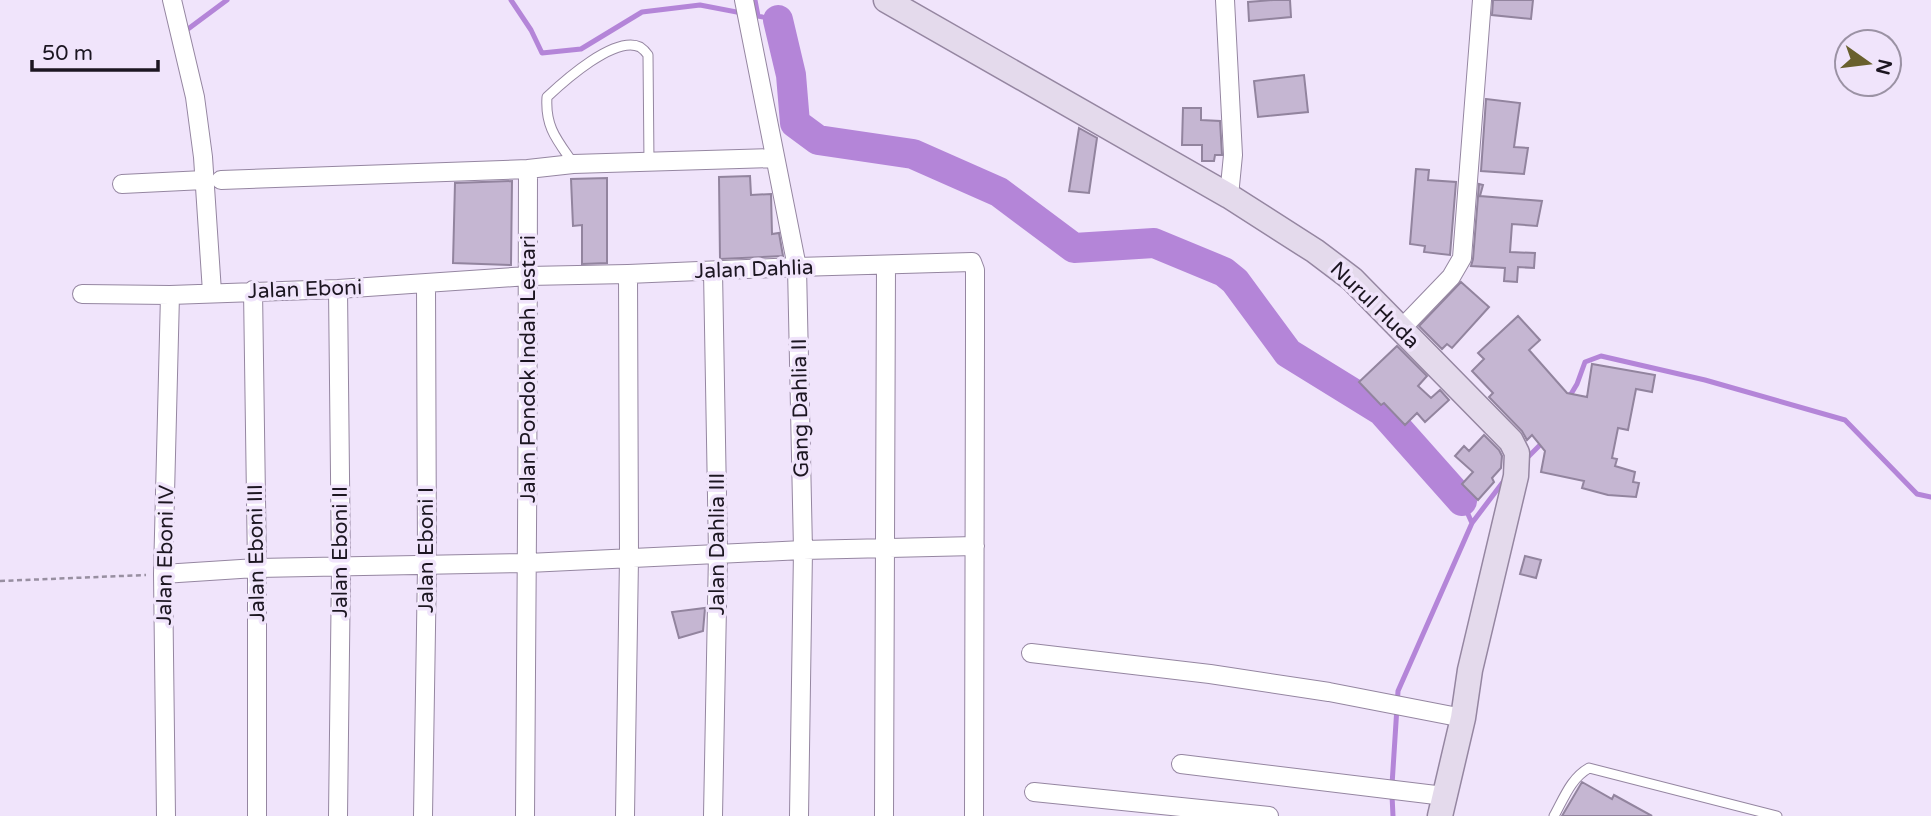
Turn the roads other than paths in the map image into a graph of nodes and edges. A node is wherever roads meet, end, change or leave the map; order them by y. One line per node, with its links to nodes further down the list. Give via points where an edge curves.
1 (172, 0): 11 (street)
2 (744, 0): 7 (street, Gang Dahlia II)
3 (886, 0): 6 (street, Nurul Huda)
4 (1224, 0): 13 (street, via 1233,155)
5 (1482, 0): 25 (street, via 1462,258)
6 (913, 8): 13 (street, Nurul Huda)
7 (775, 158): 9 (street); 15 (street, Gang Dahlia II)
8 (573, 163): 9 (street); 9 (lane, via 551,130 547,97 591,60 623,46 639,47 648,55); 10 (street)
9 (649, 163)
10 (528, 169): 11 (street); 18 (street, Jalan Pondok Indah Lestari)
11 (213, 180): 12 (street); 22 (street)
12 (122, 184)
13 (1228, 196): 25 (street, Nurul Huda, via 1336,265)
14 (886, 265): 15 (street, Jalan Dahlia); 26 (street, Jalan Dahlia, via 966,261 972,262 975,270); 27 (street)
15 (797, 267): 16 (street, Jalan Dahlia); 28 (street, Gang Dahlia II)
16 (713, 271): 17 (street, Jalan Dahlia); 29 (street, Jalan Dahlia III)
17 (628, 274): 18 (street, Jalan Dahlia); 30 (street)
18 (528, 276): 19 (street, Jalan Eboni); 31 (street, Jalan Pondok Indah Lestari)
19 (426, 285): 20 (street, Jalan Eboni); 32 (street, Jalan Eboni I)
20 (338, 289): 21 (street, Jalan Eboni); 34 (street, Jalan Eboni II)
21 (253, 290): 22 (street, Jalan Eboni); 33 (street, Jalan Eboni III)
22 (212, 292): 24 (street, Jalan Eboni)
23 (82, 294): 24 (street, Jalan Eboni)
24 (170, 295): 35 (street, Jalan Eboni IV)
25 (1401, 329): 37 (street, Nurul Huda, via 1511,441 1517,453)
26 (975, 546): 27 (street); 50 (street)
27 (885, 549): 28 (street); 49 (street)
28 (803, 550): 29 (street); 48 (street, Gang Dahlia II)
29 (718, 553): 30 (street); 47 (street, Jalan Dahlia III)
30 (629, 558): 31 (street); 46 (street)
31 (528, 563): 32 (street); 45 (street, Jalan Pondok Indah Lestari)
32 (427, 566): 34 (street); 44 (street, Jalan Eboni I)
33 (257, 568): 34 (street); 35 (street); 42 (street, Jalan Eboni III)
34 (341, 568): 43 (street, Jalan Eboni II)
35 (163, 574): 41 (street, Jalan Eboni IV)
36 (1031, 653): 37 (street, via 1210,674)
37 (1463, 718): 40 (street, Nurul Huda)
38 (1181, 764): 40 (street)
39 (1034, 792): 51 (street)
40 (1442, 806)
41 (166, 816)
42 (257, 816)
43 (338, 816)
44 (423, 816)
45 (526, 816)
46 (625, 816)
47 (713, 816)
48 (799, 816)
49 (884, 816)
50 (974, 816)
51 (1269, 816)
52 (1554, 816): 53 (lane, via 1571,784 1589,768)
53 (1777, 816)

